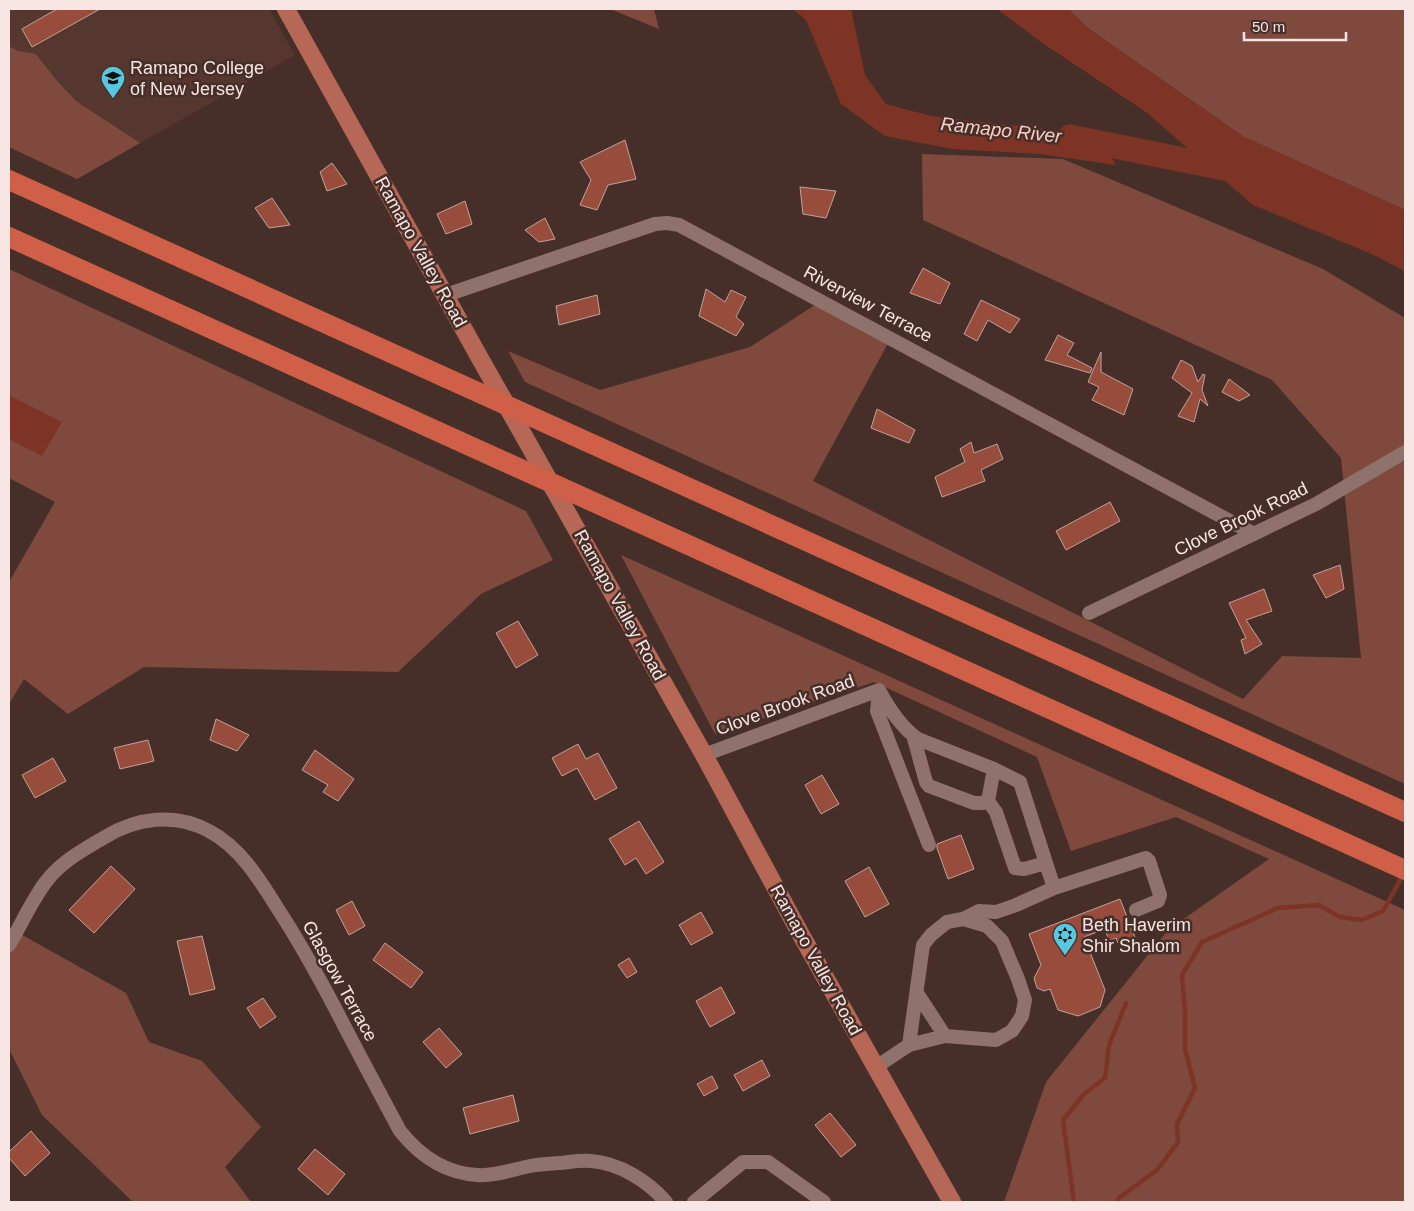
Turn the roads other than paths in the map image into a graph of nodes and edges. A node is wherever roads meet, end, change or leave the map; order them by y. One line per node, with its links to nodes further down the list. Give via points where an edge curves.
1 (286, 9): 4 (main road, Ramapo Valley Road)
2 (9, 180): 13 (highway)
3 (9, 237): 16 (highway)
4 (446, 295): 6 (street, Riverview Terrace, via 654,224 679,225); 10 (main road, Ramapo Valley Road)
5 (1405, 452): 6 (street, Clove Brook Road, via 1316,504)
6 (1254, 534): 7 (street, Clove Brook Road)
7 (1089, 613)
8 (878, 690): 9 (street); 10 (street, Clove Brook Road); 14 (street, via 877,711)
9 (912, 735): 11 (street); 12 (street, via 930,786 974,803)
10 (704, 755): 26 (main road, Ramapo Valley Road)
11 (994, 769): 12 (street); 15 (street, via 1020,782)
12 (988, 801): 15 (street, via 996,812 1015,868 1024,870)
13 (1403, 811)
14 (929, 845)
15 (1046, 863): 17 (street)
16 (1405, 870)
17 (1054, 888): 18 (street, via 1146,858 1160,895 1158,901); 19 (street)
18 (1136, 910)
19 (996, 912): 20 (street, via 979,912); 21 (street, via 997,921)
20 (963, 919): 21 (street, via 987,926); 23 (street, via 947,922 923,945)
21 (992, 931): 24 (street, via 1002,941 1018,979 1025,1000 1022,1016 1012,1031 996,1040)
22 (9, 945): 27 (street, Glasgow Terrace, via 45,883 58,868 117,830 154,819 171,819 209,830 245,861 262,884 303,948 400,1131 412,1146 451,1170 478,1176 535,1165 590,1161 609,1165 644,1182)
23 (917, 993): 24 (street); 25 (street)
24 (945, 1036): 25 (street)
25 (909, 1045): 26 (street)
26 (876, 1067): 30 (main road, Ramapo Valley Road)
27 (666, 1202)
28 (694, 1202): 29 (street, via 743,1162 768,1162)
29 (824, 1202)
30 (952, 1202)

